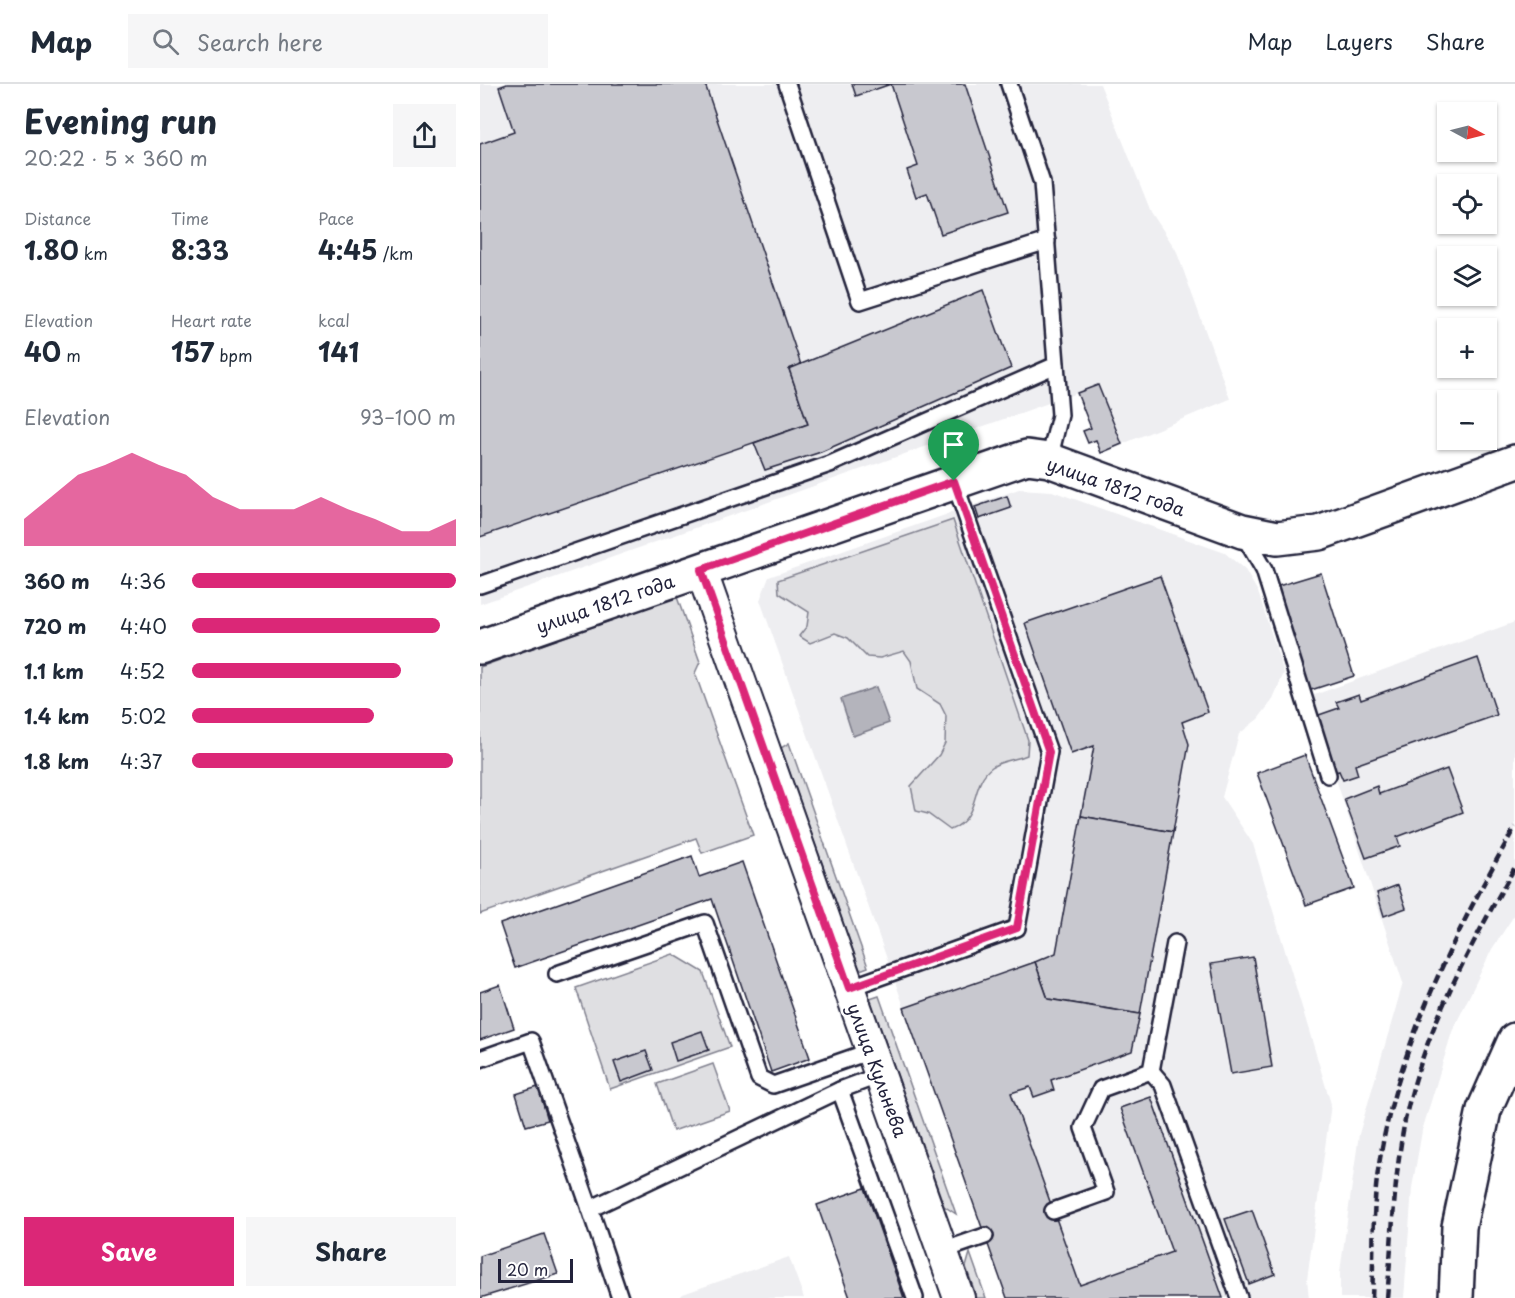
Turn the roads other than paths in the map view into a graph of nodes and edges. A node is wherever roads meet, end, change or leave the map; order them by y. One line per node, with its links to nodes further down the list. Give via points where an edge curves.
1 (787, 84): 3 (lane, via 860,302)
2 (1009, 84): 3 (lane, via 1042,183)
3 (1047, 241): 4 (lane)
4 (1056, 365): 5 (lane, via 1060,415); 10 (lane, via 830,464)
5 (1049, 460): 7 (street, улица 1812 года, via 1013,460); 8 (street, улица 1812 года)
6 (1515, 462): 8 (street, улица 1812 года, via 1319,533 1277,538)
7 (954, 481): 9 (street, улица 1812 года); 15 (lane, via 1049,752 1017,928)
8 (1242, 531): 12 (lane, via 1264,570)
9 (701, 570): 11 (street, улица 1812 года); 15 (street, улица Кульнева)
10 (480, 585)
11 (480, 647)
12 (1328, 775)
13 (1175, 943): 19 (lane)
14 (557, 974): 18 (lane, via 705,922 759,1078 773,1085)
15 (849, 988): 18 (street, улица Кульнева)
16 (1515, 1040): 29 (street, via 1484,1110 1460,1227)
17 (480, 1059): 21 (lane, via 531,1041)
18 (876, 1063): 20 (lane); 24 (street, улица Кульнева)
19 (1151, 1071): 22 (lane, via 1101,1089 1083,1128 1106,1192); 28 (lane, via 1163,1084)
20 (840, 1090): 21 (lane); 26 (lane)
21 (590, 1209): 25 (lane)
22 (1053, 1211)
23 (985, 1236): 24 (lane)
24 (942, 1251): 27 (street, улица Кульнева)
25 (620, 1298)
26 (915, 1298)
27 (959, 1298)
28 (1239, 1298)
29 (1456, 1298)

